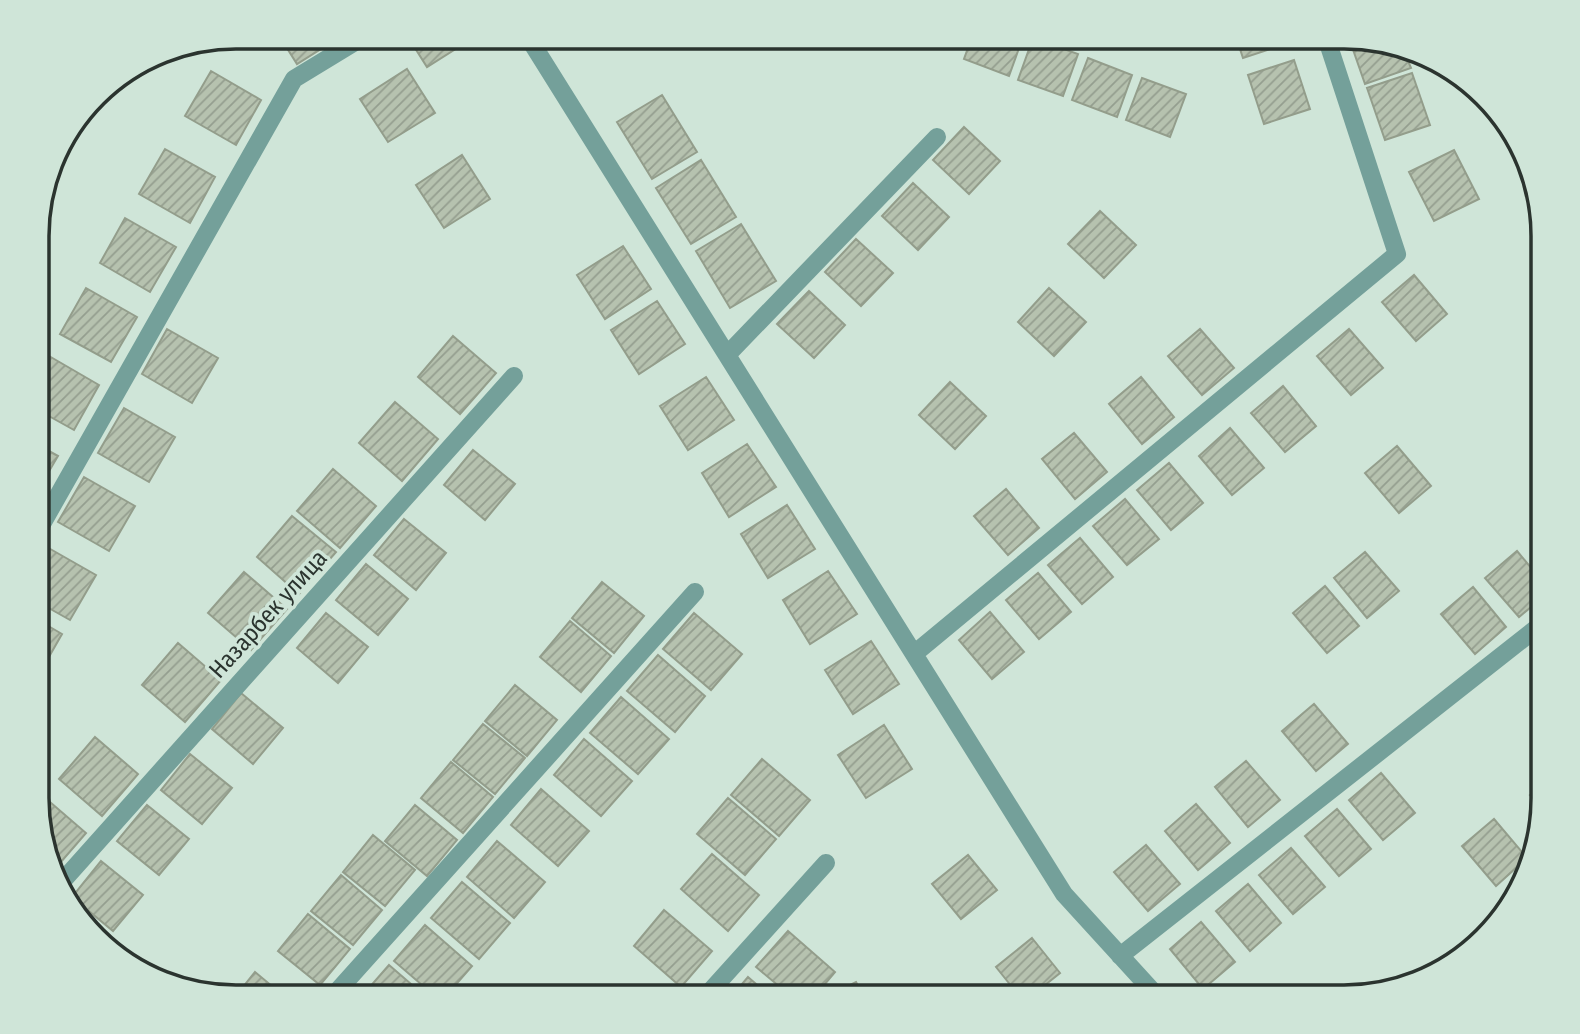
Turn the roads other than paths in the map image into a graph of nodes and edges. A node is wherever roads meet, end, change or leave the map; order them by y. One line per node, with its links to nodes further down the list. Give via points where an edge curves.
1 (343, 49): 7 (street, via 294,79)
2 (536, 49): 5 (street)
3 (1330, 49): 10 (street, via 1397,254)
4 (937, 138): 5 (street)
5 (727, 355): 10 (street)
6 (514, 376): 12 (street, Назарбек улица)
7 (49, 512)
8 (695, 592): 14 (street)
9 (1531, 632): 13 (street)
10 (914, 654): 13 (street, via 1064,894)
11 (826, 863): 15 (street)
12 (67, 876)
13 (1121, 956): 16 (street)
14 (343, 985)
15 (716, 985)
16 (1147, 985)

